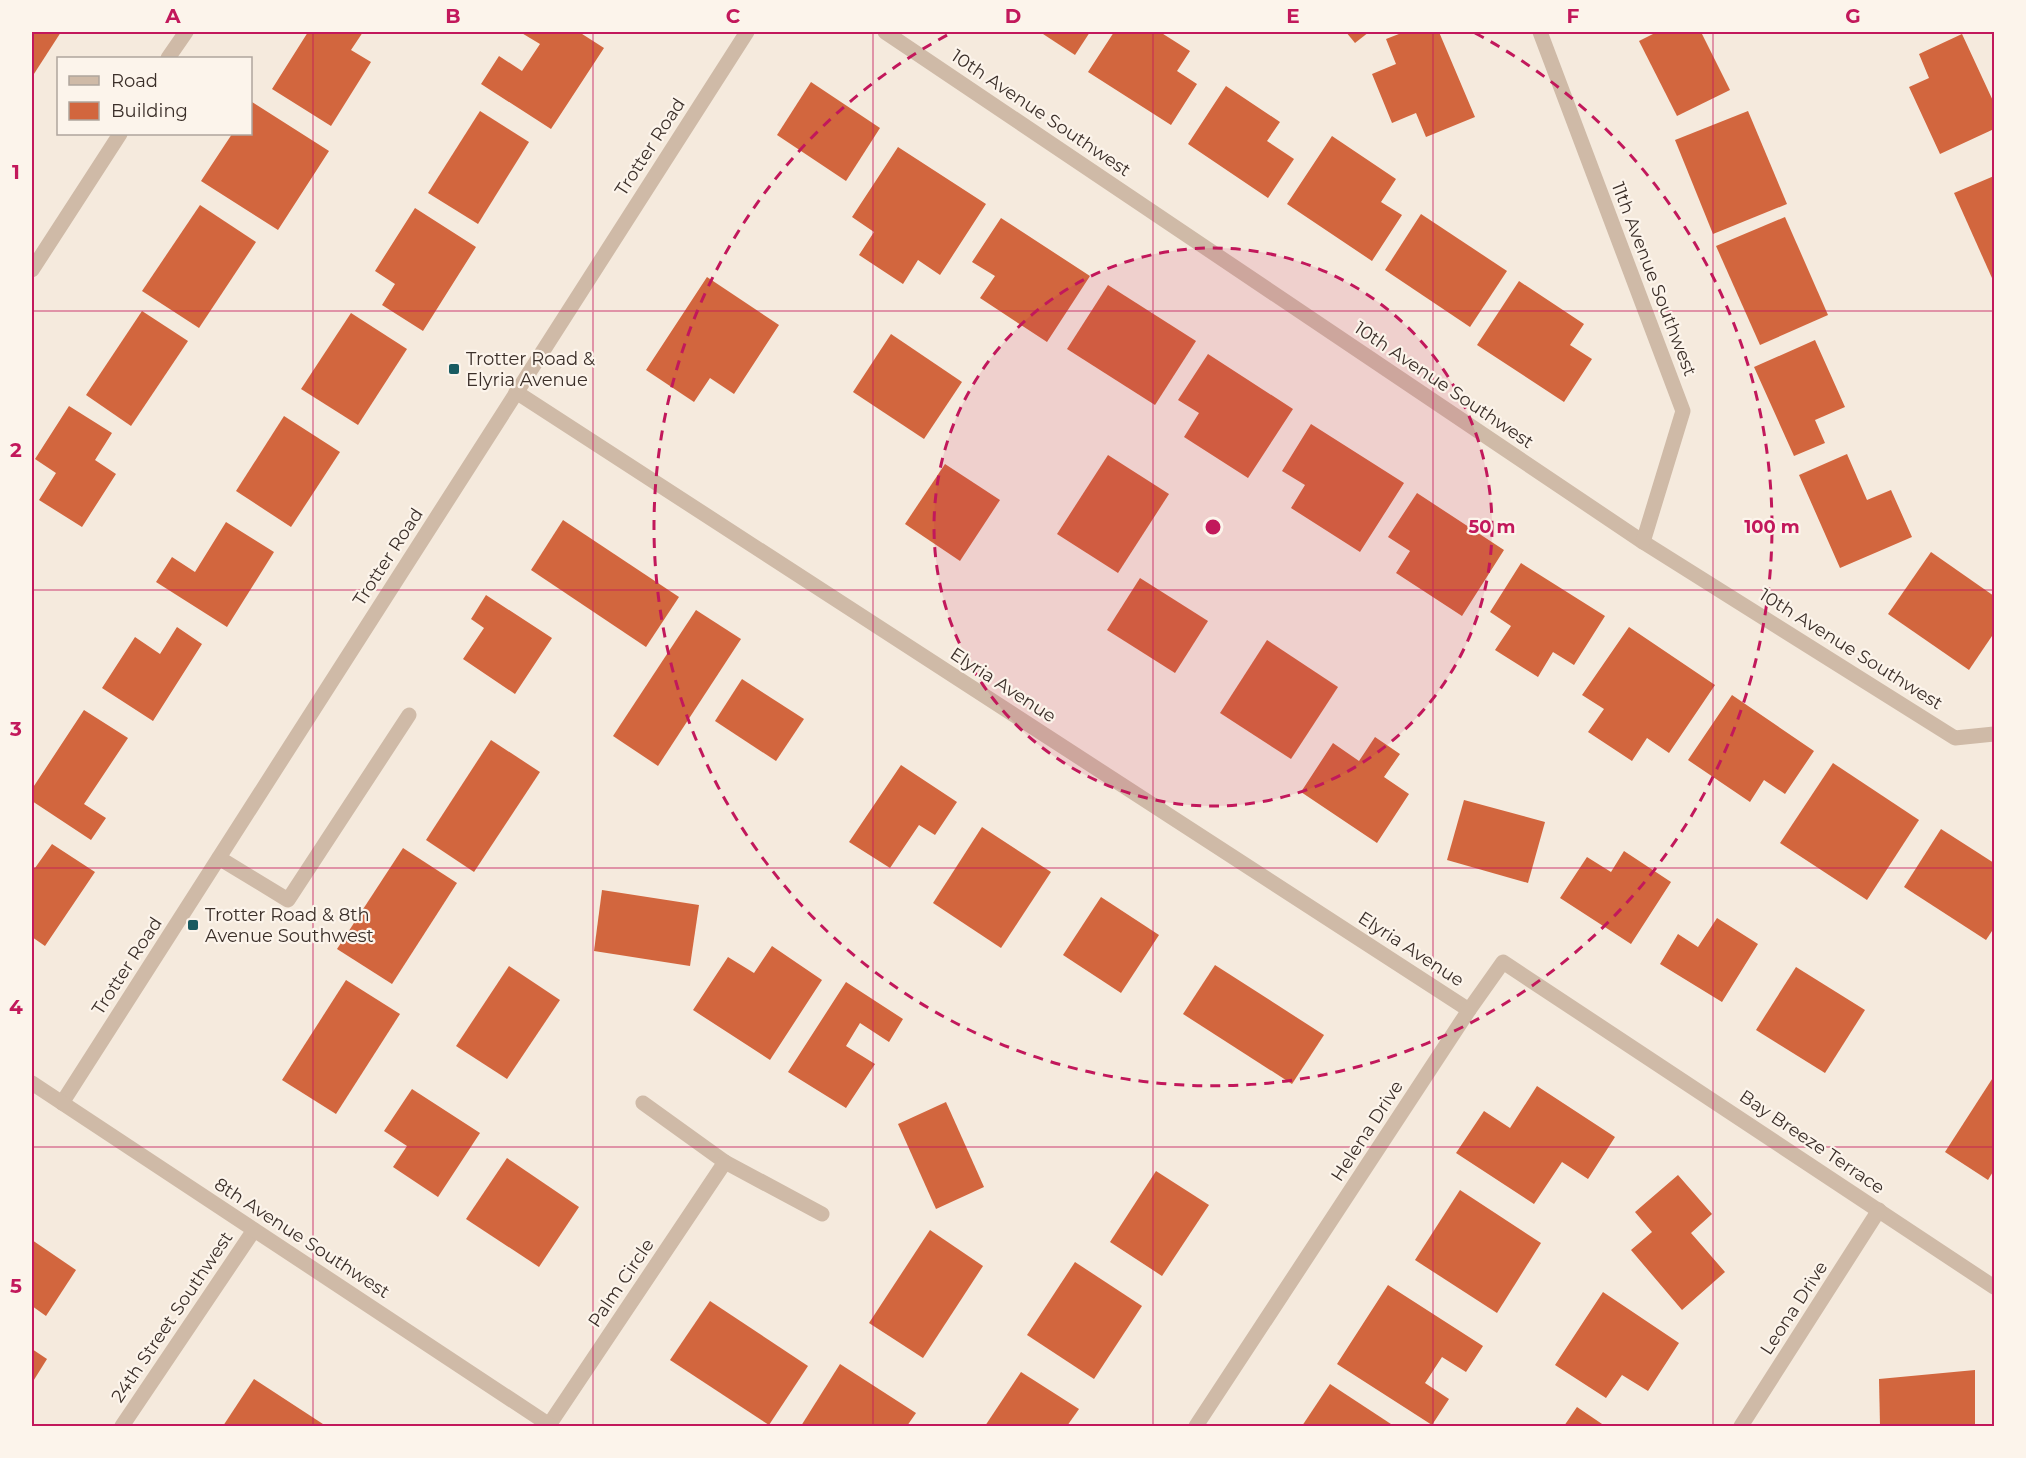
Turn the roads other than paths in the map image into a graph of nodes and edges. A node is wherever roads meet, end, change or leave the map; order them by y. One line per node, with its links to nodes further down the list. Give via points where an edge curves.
1 (186, 32): 5 (street)
2 (747, 32): 8 (street, Trotter Road)
3 (885, 32): 9 (street, 10th Avenue Southwest)
4 (1540, 32): 9 (street, 11th Avenue Southwest, via 1683,411)
5 (169, 57)
6 (119, 135): 7 (street)
7 (32, 270)
8 (516, 392): 12 (street, Trotter Road); 13 (street, Elyria Avenue)
9 (1643, 542): 11 (street, 10th Avenue Southwest, via 1955,738)
10 (409, 715): 12 (street, via 288,900)
11 (1995, 734)
12 (219, 858): 16 (street, Trotter Road)
13 (1469, 1010): 14 (street, Helena Drive, via 1503,962); 25 (street, Helena Drive)
14 (1608, 1030): 19 (street, Bay Breeze Terrace)
15 (32, 1083): 16 (street, 8th Avenue Southwest)
16 (62, 1103): 21 (street, 8th Avenue Southwest)
17 (643, 1104): 18 (street)
18 (725, 1162): 20 (street); 24 (street, Palm Circle)
19 (1879, 1210): 22 (street, Bay Breeze Terrace); 26 (street, Leona Drive)
20 (822, 1214)
21 (254, 1230): 23 (street, 24th Street Southwest); 24 (street, 8th Avenue Southwest)
22 (1995, 1287)
23 (122, 1426)
24 (550, 1426)
25 (1196, 1426)
26 (1742, 1426)

